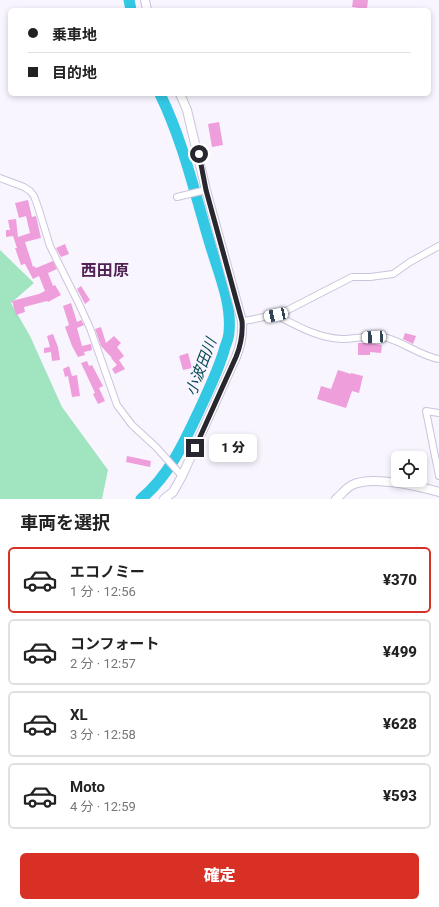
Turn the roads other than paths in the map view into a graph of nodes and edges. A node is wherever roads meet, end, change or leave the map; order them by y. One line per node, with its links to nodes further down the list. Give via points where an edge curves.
1 (181, 96): 3 (street, via 187,110)
2 (0, 178): 10 (street, via 24,187 34,196 50,246 80,304 117,405 132,425)
3 (204, 190): 4 (street); 7 (street)
4 (177, 197)
5 (439, 246): 6 (street, via 393,274 370,278 352,277)
6 (276, 315): 7 (street); 8 (street, via 313,333 340,339 383,337)
7 (242, 321): 10 (street, via 242,339 236,357)
8 (439, 359)
9 (439, 413): 11 (street, via 426,411)
10 (181, 474): 13 (street, via 173,492)
11 (439, 476)
12 (439, 492): 14 (street, via 379,480 352,485)
13 (164, 499)
14 (336, 499)

